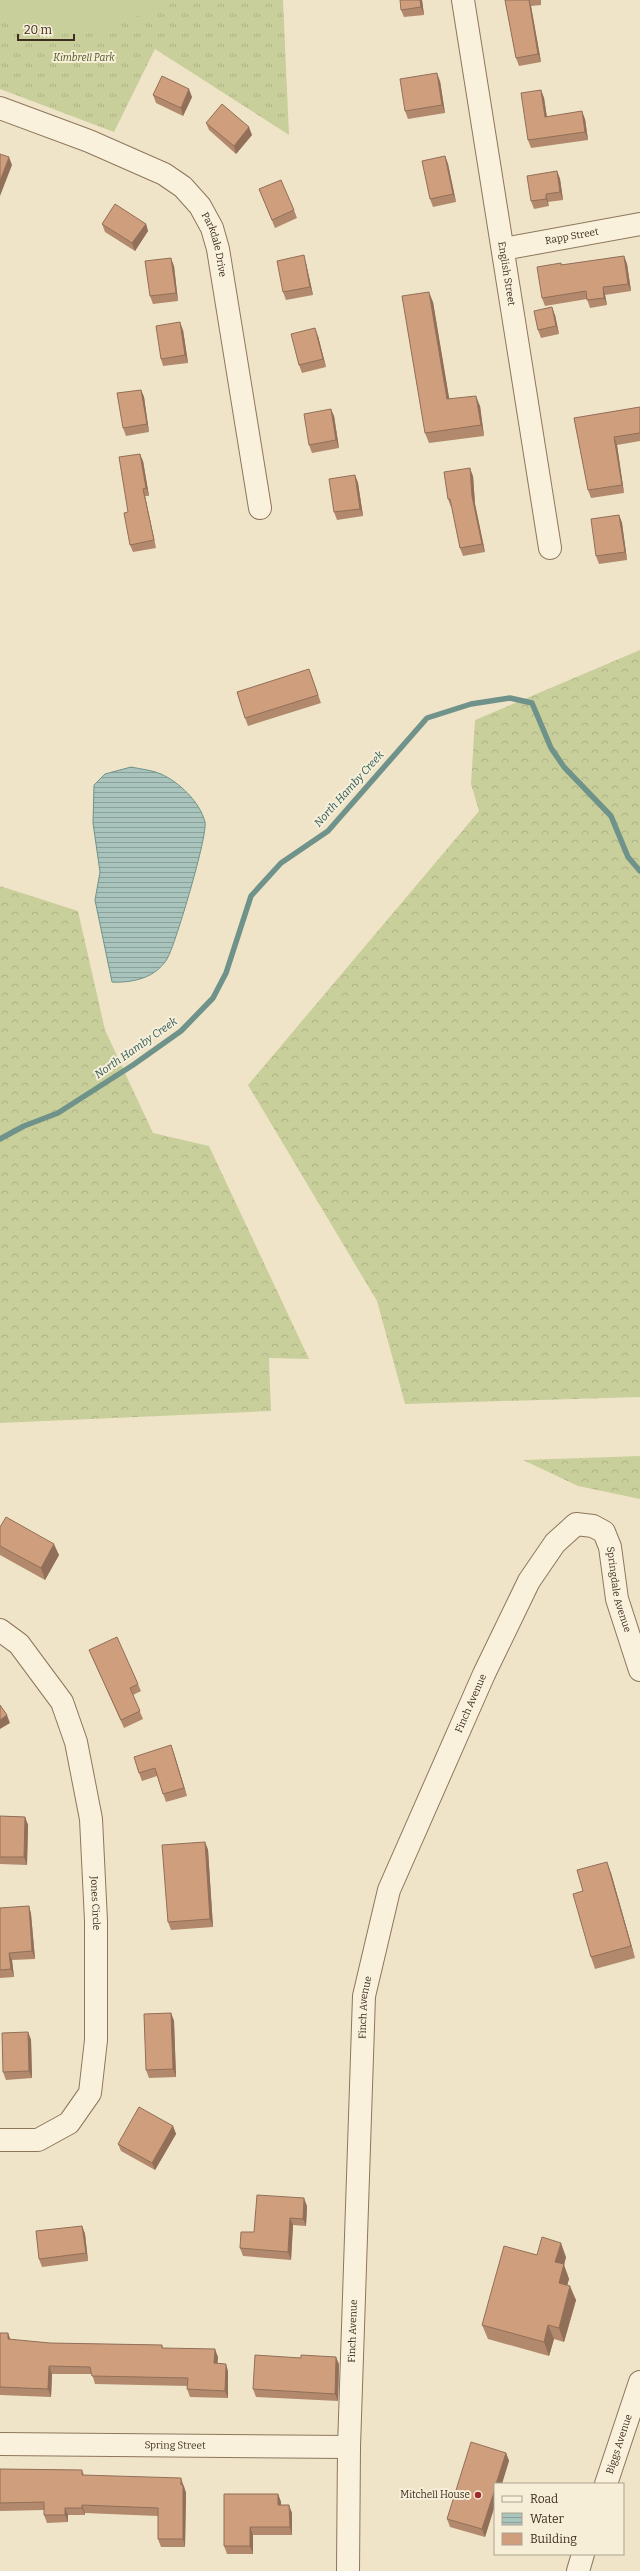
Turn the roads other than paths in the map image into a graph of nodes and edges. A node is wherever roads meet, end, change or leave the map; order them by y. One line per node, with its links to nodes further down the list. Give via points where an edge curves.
1 (463, 0): 4 (street, English Street)
2 (0, 108): 5 (street, Parkdale Drive, via 142,162 183,187 200,206 212,228 218,249)
3 (640, 224): 4 (street, Rapp Street)
4 (503, 249): 6 (street, English Street)
5 (260, 508)
6 (550, 548)
7 (604, 1532): 9 (street, Springdale Avenue, via 610,1547 617,1599); 13 (street, Finch Avenue, via 593,1526 576,1524 555,1543 529,1581 484,1674 389,1890 364,1996)
8 (0, 1630): 10 (street, Jones Circle, via 19,1644 62,1702 76,1742 91,1819 96,1921 96,2040 90,2092 69,2123 38,2140)
9 (640, 1670)
10 (0, 2140)
11 (640, 2382): 14 (street, Biggs Avenue)
12 (0, 2444): 13 (street, Spring Street)
13 (350, 2447): 16 (street, Finch Avenue)
14 (606, 2483)
15 (583, 2555): 17 (street)
16 (348, 2571)
17 (578, 2571)

